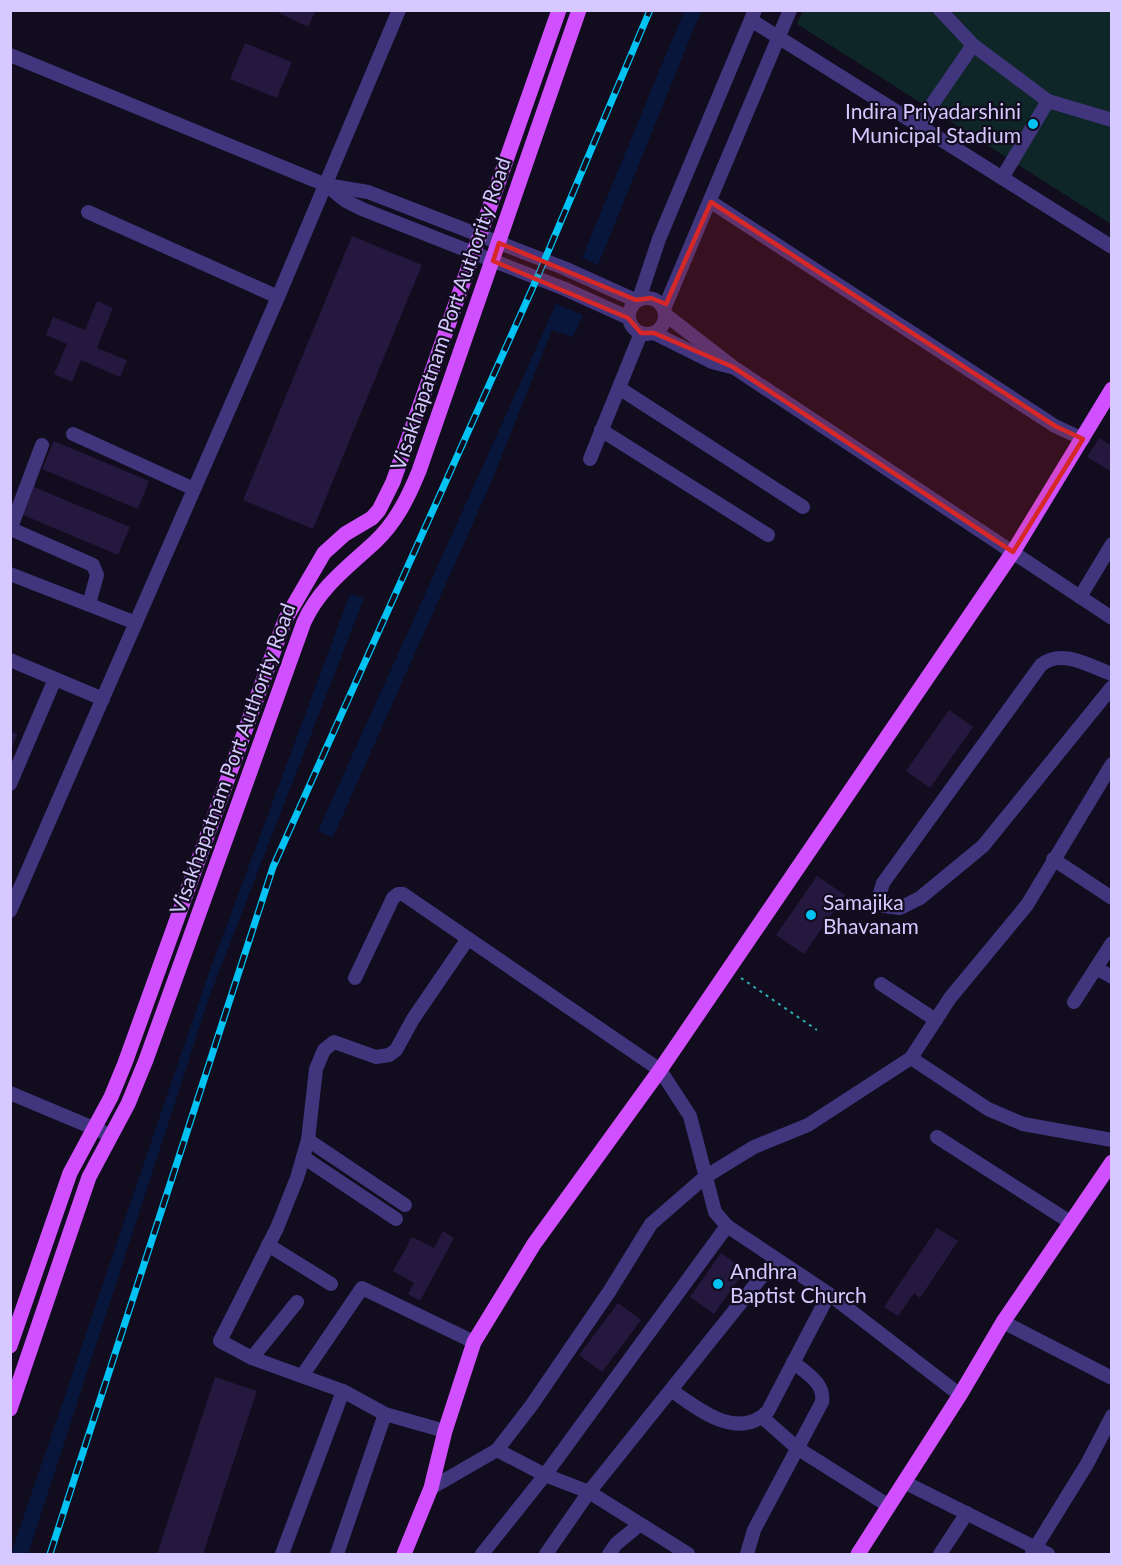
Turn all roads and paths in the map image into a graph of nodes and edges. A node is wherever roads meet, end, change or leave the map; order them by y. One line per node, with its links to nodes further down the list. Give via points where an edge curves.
1 (399, 10): 14 (street)
2 (559, 10): 17 (main road, Visakhapatnam Port Authority Road)
3 (579, 10): 18 (main road, Visakhapatnam Port Authority Road)
4 (790, 10): 7 (street)
5 (940, 10): 8 (street)
6 (753, 15): 7 (street); 23 (street, via 659,239)
7 (779, 37): 12 (street); 15 (street)
8 (973, 45): 10 (street); 12 (street)
9 (10, 55): 14 (street)
10 (1048, 101): 11 (street); 13 (street)
11 (1112, 120)
12 (918, 125): 13 (street)
13 (1002, 178): 19 (street)
14 (326, 185): 17 (street, via 368,192); 20 (street, via 362,210); 22 (street)
15 (711, 202): 24 (street); 32 (street, via 1055,426)
16 (88, 212): 22 (street)
17 (480, 236): 18 (street); 20 (main road, Visakhapatnam Port Authority Road)
18 (499, 243): 21 (main road, Visakhapatnam Port Authority Road); 23 (street)
19 (1112, 247)
20 (474, 254): 21 (street); 70 (main road, Visakhapatnam Port Authority Road, via 379,510 324,553 285,620 119,1079)
21 (493, 261): 25 (street); 71 (main road, Visakhapatnam Port Authority Road, via 410,494 390,525 320,593 304,622 146,1060)
22 (278, 297): 35 (street)
23 (638, 300): 24 (street, via 656,300); 25 (street, via 630,308)
24 (665, 312): 26 (street, via 663,326); 27 (street)
25 (629, 318): 26 (street, via 632,326)
26 (647, 333): 27 (street, via 712,362); 28 (street)
27 (733, 367): 40 (street)
28 (619, 388): 30 (street); 36 (street)
29 (1112, 389): 32 (main road)
30 (602, 430): 34 (street); 38 (street)
31 (73, 435): 35 (street)
32 (1083, 439): 40 (main road)
33 (42, 445): 37 (street)
34 (590, 459)
35 (194, 489): 45 (street)
36 (803, 507)
37 (11, 529): 43 (street, via 93,565 97,575)
38 (768, 535)
39 (1112, 544): 42 (street)
40 (1013, 552): 42 (street); 60 (main road)
41 (10, 573): 43 (street)
42 (1080, 597): 44 (street)
43 (88, 604): 45 (street)
44 (1112, 618)
45 (136, 624): 50 (street)
46 (10, 660): 48 (street)
47 (1112, 674): 49 (street, via 1066,658 1056,657 1041,665 884,883 880,893 884,906 900,908 920,898 982,846)
48 (55, 679): 50 (street); 52 (street)
49 (1112, 687)
50 (103, 699): 56 (street)
51 (1112, 764): 53 (street)
52 (10, 784)
53 (1106, 784): 54 (street)
54 (1053, 859): 55 (street); 65 (street, via 1027,905)
55 (1112, 898)
56 (10, 911)
57 (467, 939): 62 (street, via 415,901 398,894); 68 (street); 73 (street, via 396,1050 389,1055 368,1054 334,1042 324,1050 316,1068)
58 (1112, 943): 59 (street)
59 (1096, 968): 61 (street); 64 (street)
60 (729, 969): 66 (path); 68 (main road)
61 (1112, 977)
62 (355, 978)
63 (881, 984): 65 (street)
64 (1074, 1002)
65 (936, 1020): 67 (street)
66 (817, 1030)
67 (911, 1058): 74 (street, via 988,1109 1023,1124); 77 (street, via 808,1125 754,1147)
68 (660, 1070): 77 (street, via 690,1116); 88 (main road, via 534,1244)
69 (10, 1093): 70 (street)
70 (93, 1128): 71 (street); 89 (main road, Visakhapatnam Port Authority Road, via 70,1173)
71 (110, 1135): 97 (main road, Visakhapatnam Port Authority Road, via 89,1177)
72 (938, 1137): 80 (street)
73 (308, 1140): 75 (street); 78 (street)
74 (1112, 1140)
75 (303, 1158): 79 (street); 82 (street)
76 (1112, 1162): 80 (main road)
77 (705, 1177): 81 (street, via 715,1212); 103 (street, via 651,1224 538,1397)
78 (405, 1204)
79 (396, 1219)
80 (1070, 1222): 87 (main road)
81 (727, 1226): 83 (street); 104 (street)
82 (268, 1245): 84 (street); 90 (street, via 220,1341)
83 (775, 1260): 85 (street); 94 (street)
84 (331, 1284)
85 (829, 1294): 91 (street); 96 (street)
86 (297, 1302): 90 (street)
87 (1003, 1322): 93 (street); 96 (main road)
88 (474, 1342): 92 (street, via 362,1288); 101 (main road)
89 (10, 1346)
90 (252, 1358): 92 (street)
91 (793, 1362): 100 (street); 102 (street, via 819,1383 823,1394)
92 (302, 1376): 95 (street)
93 (1112, 1378)
94 (671, 1390): 100 (street, via 701,1411 733,1424 752,1423); 107 (street)
95 (343, 1391): 98 (street); 112 (street)
96 (960, 1395): 105 (main road)
97 (10, 1409)
98 (385, 1414): 101 (street); 113 (street)
99 (1112, 1416): 111 (street)
100 (762, 1417): 102 (street)
101 (445, 1431): 106 (main road)
102 (797, 1448): 108 (street); 119 (street, via 754,1530)
103 (497, 1450): 104 (street); 106 (street)
104 (545, 1475): 107 (street); 115 (street)
105 (904, 1482): 108 (main road); 109 (street)
106 (431, 1488): 114 (main road)
107 (590, 1492): 110 (street); 116 (street)
108 (889, 1506): 120 (main road)
109 (967, 1513): 111 (street); 121 (street)
110 (639, 1525): 117 (street); 118 (street)
111 (1033, 1551): 122 (street)
112 (282, 1554)
113 (337, 1554)
114 (404, 1554)
115 (482, 1554)
116 (546, 1554)
117 (609, 1554)
118 (688, 1554)
119 (747, 1554)
120 (858, 1554)
121 (940, 1554)
122 (1048, 1554)

